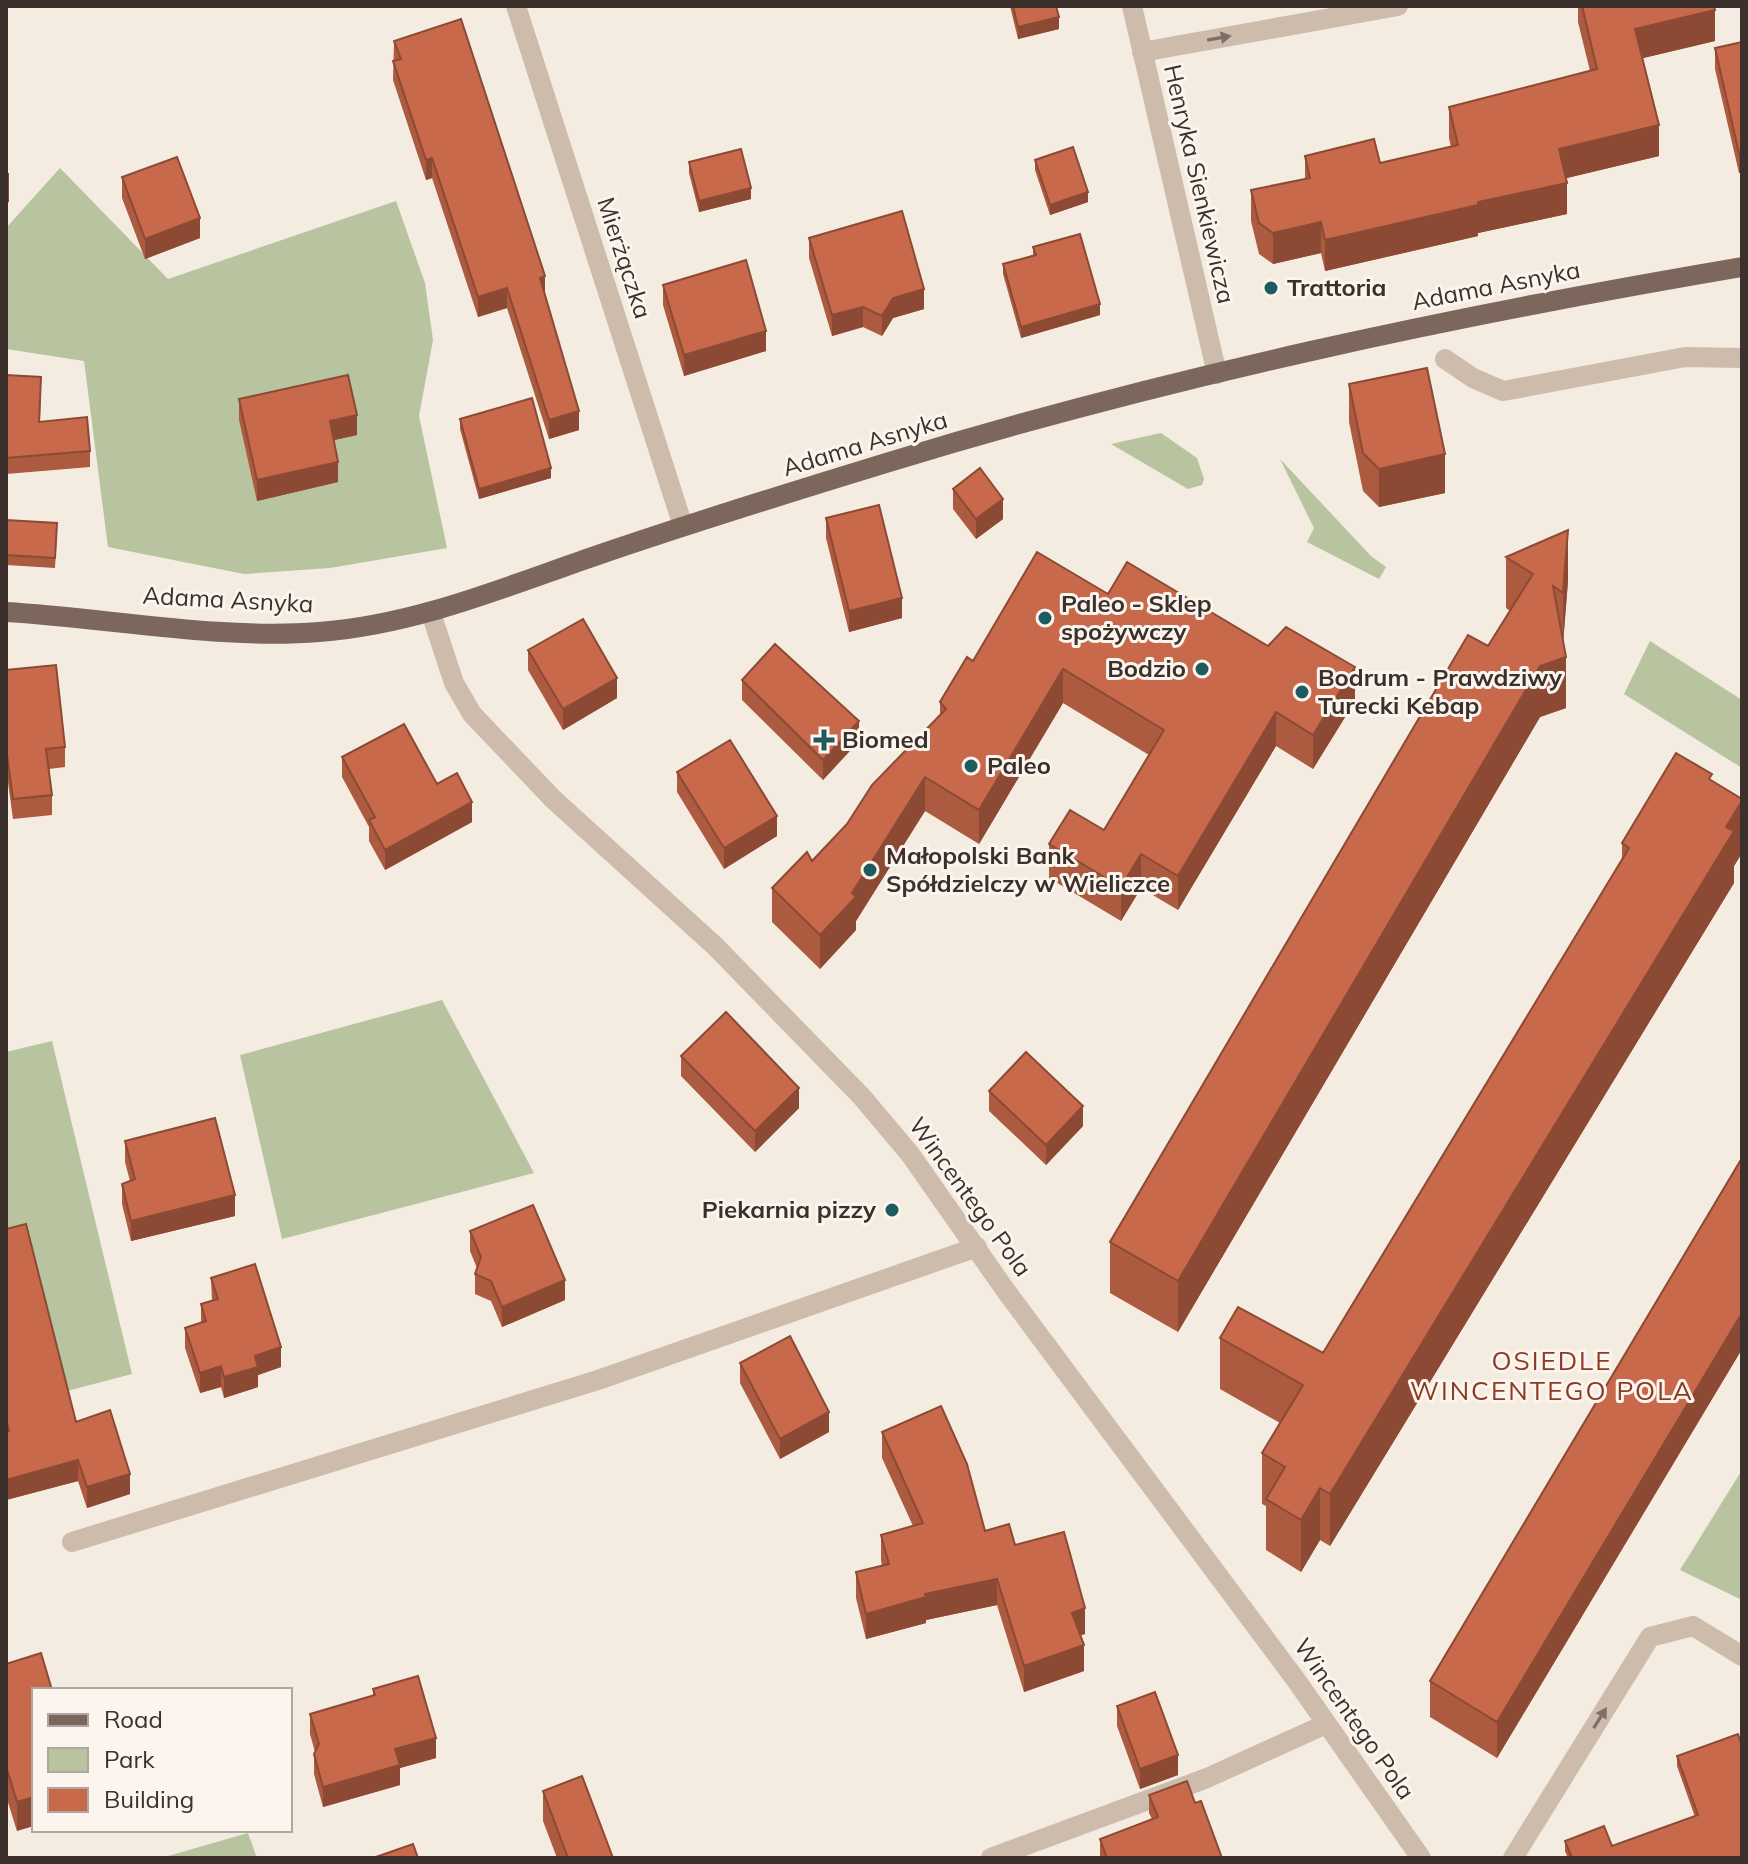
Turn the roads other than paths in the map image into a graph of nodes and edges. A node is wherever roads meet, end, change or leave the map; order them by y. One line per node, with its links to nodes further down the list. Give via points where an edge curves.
1 (516, 6): 9 (street, Mierżączka)
2 (1132, 6): 4 (street, Henryka Sienkiewicza)
3 (1398, 6): 4 (street, one-way to 3)
4 (1142, 52): 8 (street, Henryka Sienkiewicza)
5 (1740, 272): 8 (main road, Adama Asnyka, via 1534,302)
6 (1742, 358): 7 (street, via 1685,357 1503,391)
7 (1445, 359)
8 (1217, 374): 9 (main road, Adama Asnyka, via 949,444)
9 (683, 526): 11 (main road, Adama Asnyka)
10 (6, 612): 11 (main road, Adama Asnyka, via 249,632 305,632)
11 (431, 613): 12 (street, Wincentego Pola, via 454,683 472,714 542,788 715,946 862,1097)
12 (977, 1247): 13 (street, via 598,1380); 15 (street, Wincentego Pola)
13 (72, 1542)
14 (1742, 1656): 18 (street, one-way to 14, via 1650,1637 1693,1626)
15 (1326, 1724): 16 (street, via 1207,1778); 17 (street, Wincentego Pola)
16 (991, 1858)
17 (1421, 1858)
18 (1513, 1858)

